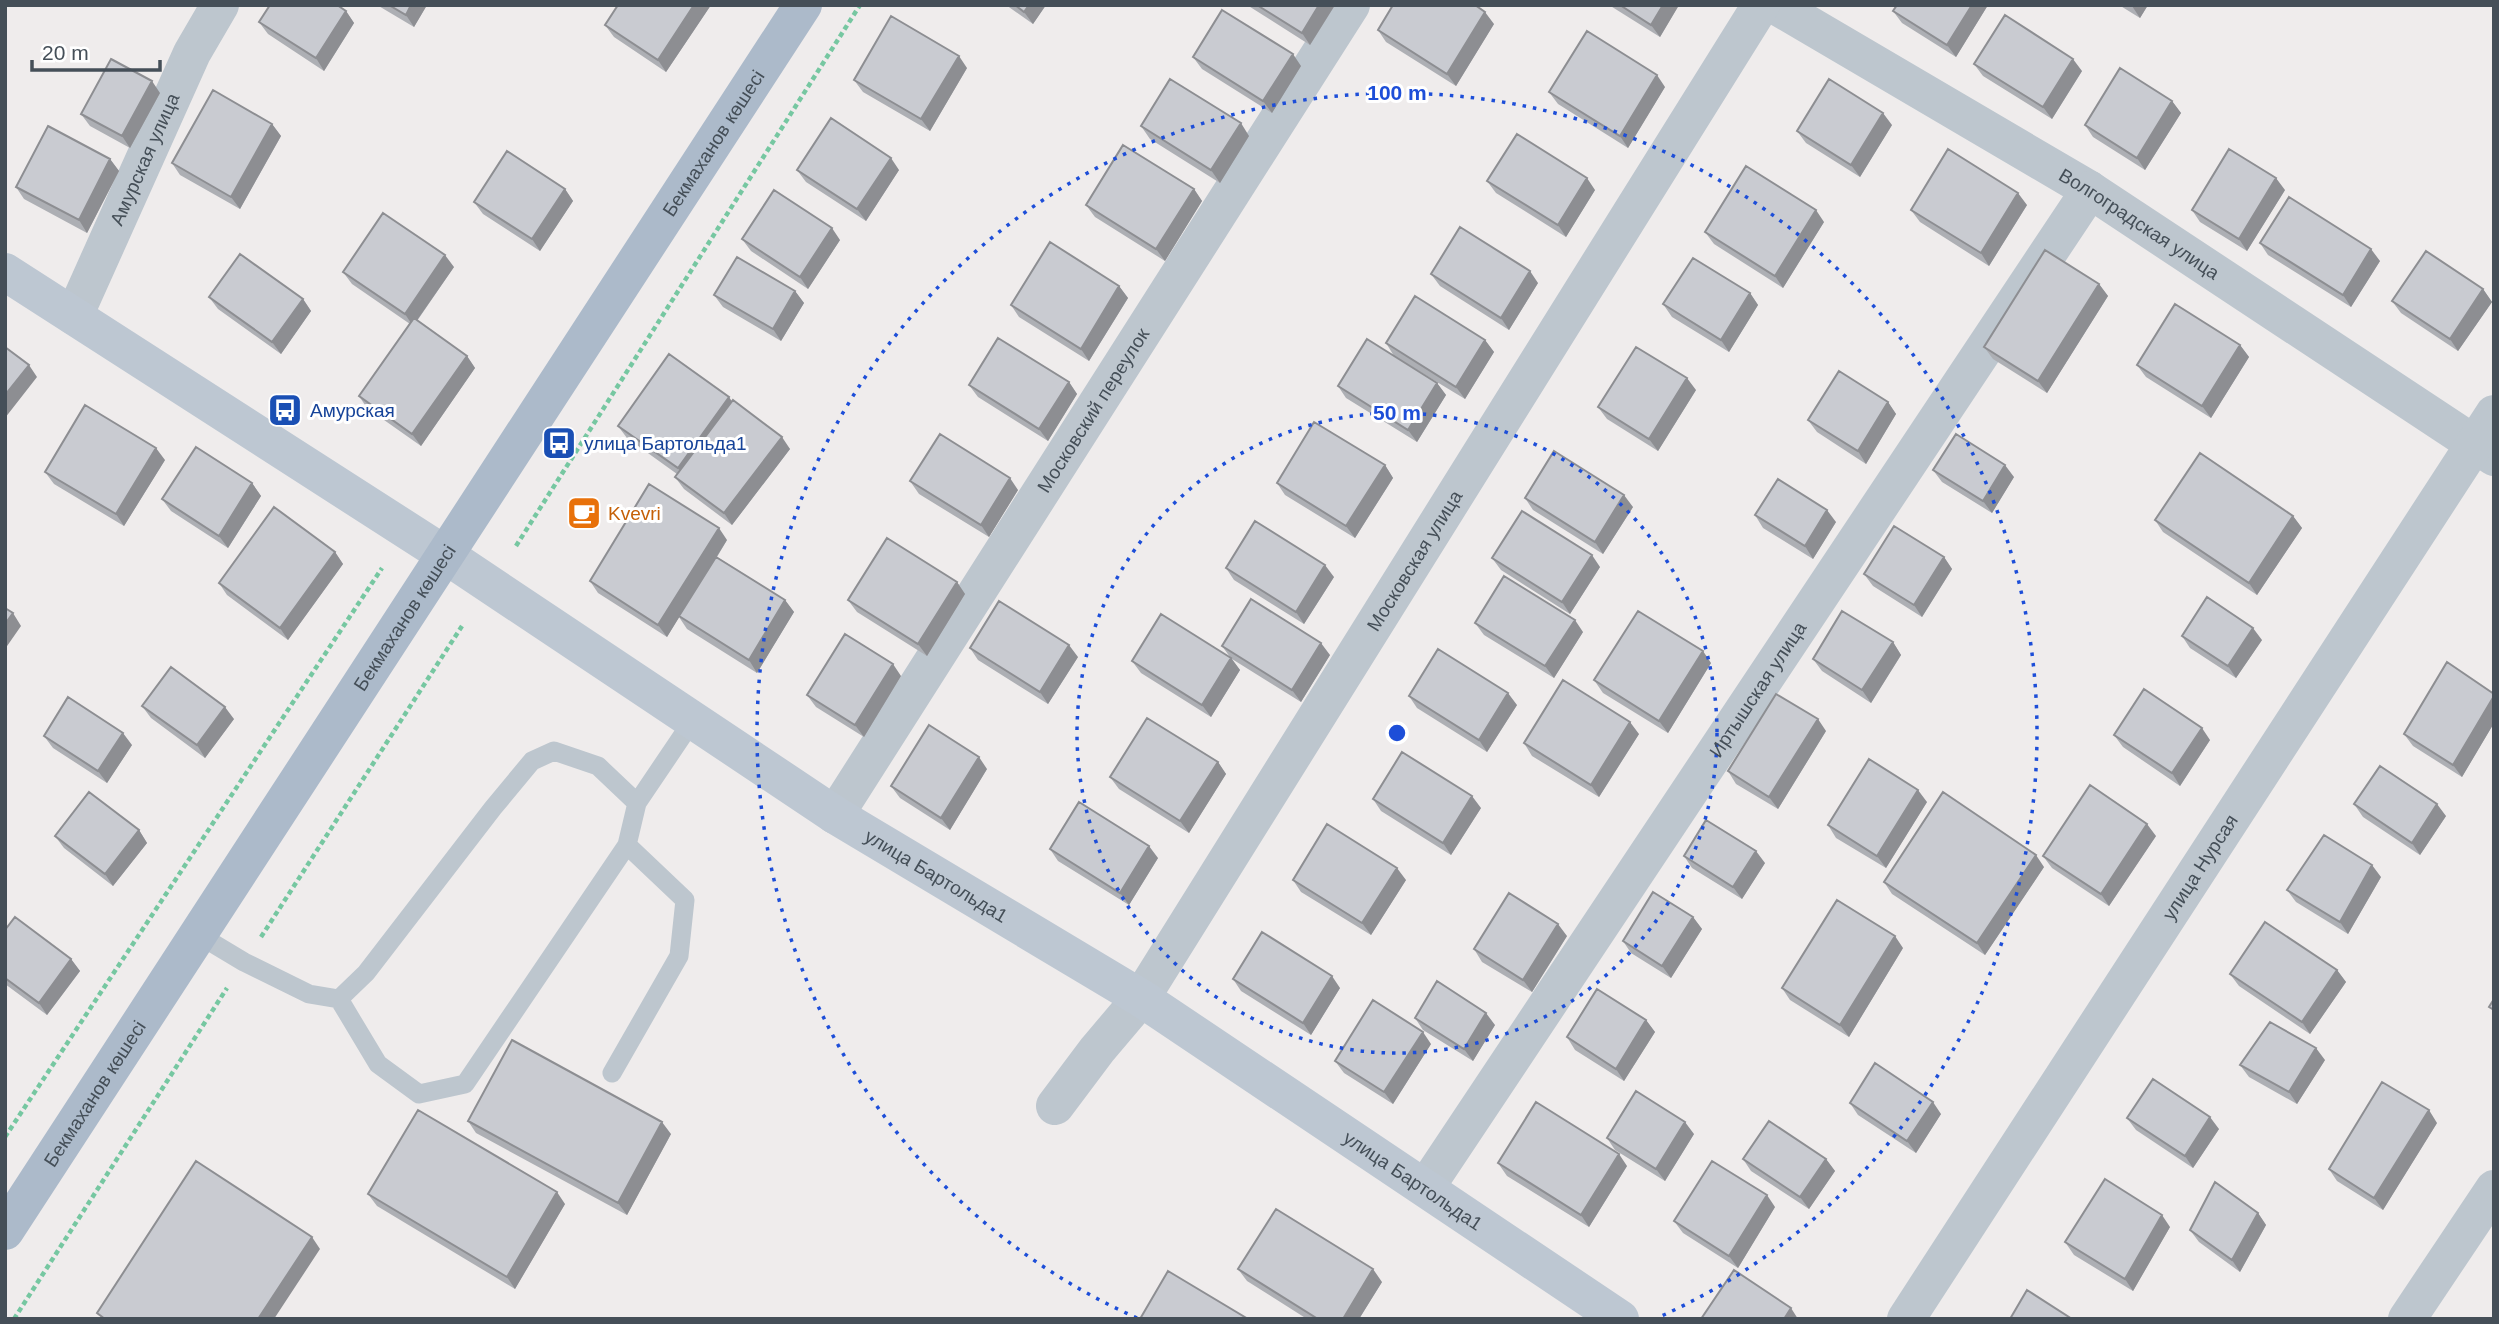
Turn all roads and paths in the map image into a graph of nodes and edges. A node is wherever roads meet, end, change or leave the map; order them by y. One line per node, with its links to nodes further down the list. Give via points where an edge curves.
1 (220, 5): 9 (street, Амурская улица, via 192,52)
2 (803, 5): 12 (main road, Бекмаханов көшесі)
3 (860, 5): 11 (path)
4 (1351, 5): 16 (street, Московский переулок)
5 (1761, 5): 19 (street, Московская улица)
6 (1775, 5): 7 (street, Волгоградская улица)
7 (2090, 190): 10 (street, Волгоградская улица); 24 (street, Иртышская улица)
8 (5, 272): 9 (street, улица Бартольда1)
9 (74, 316): 12 (street, улица Бартольда1)
10 (2487, 439): 28 (street, улица Нурсая)
11 (516, 546)
12 (447, 556): 14 (street, улица Бартольда1); 18 (main road, Бекмаханов көшесі)
13 (383, 568): 23 (path)
14 (693, 720): 15 (lane); 16 (street, улица Бартольда1)
15 (637, 803): 17 (lane); 20 (lane, via 598,766 554,751 532,761 366,973)
16 (835, 815): 19 (street, улица Бартольда1)
17 (626, 845): 20 (lane, via 465,1084 419,1094 378,1065); 21 (lane, via 685,900 679,956)
18 (199, 934): 20 (lane, via 309,995); 26 (main road, Бекмаханов көшесі)
19 (1141, 998): 22 (street, Московская улица); 24 (street, улица Бартольда1)
20 (339, 999)
21 (612, 1073)
22 (1055, 1106)
23 (5, 1137)
24 (1426, 1187): 27 (street, улица Бартольда1)
25 (2494, 1189): 29 (street)
26 (5, 1231)
27 (1620, 1319)
28 (1906, 1319)
29 (2407, 1319)

